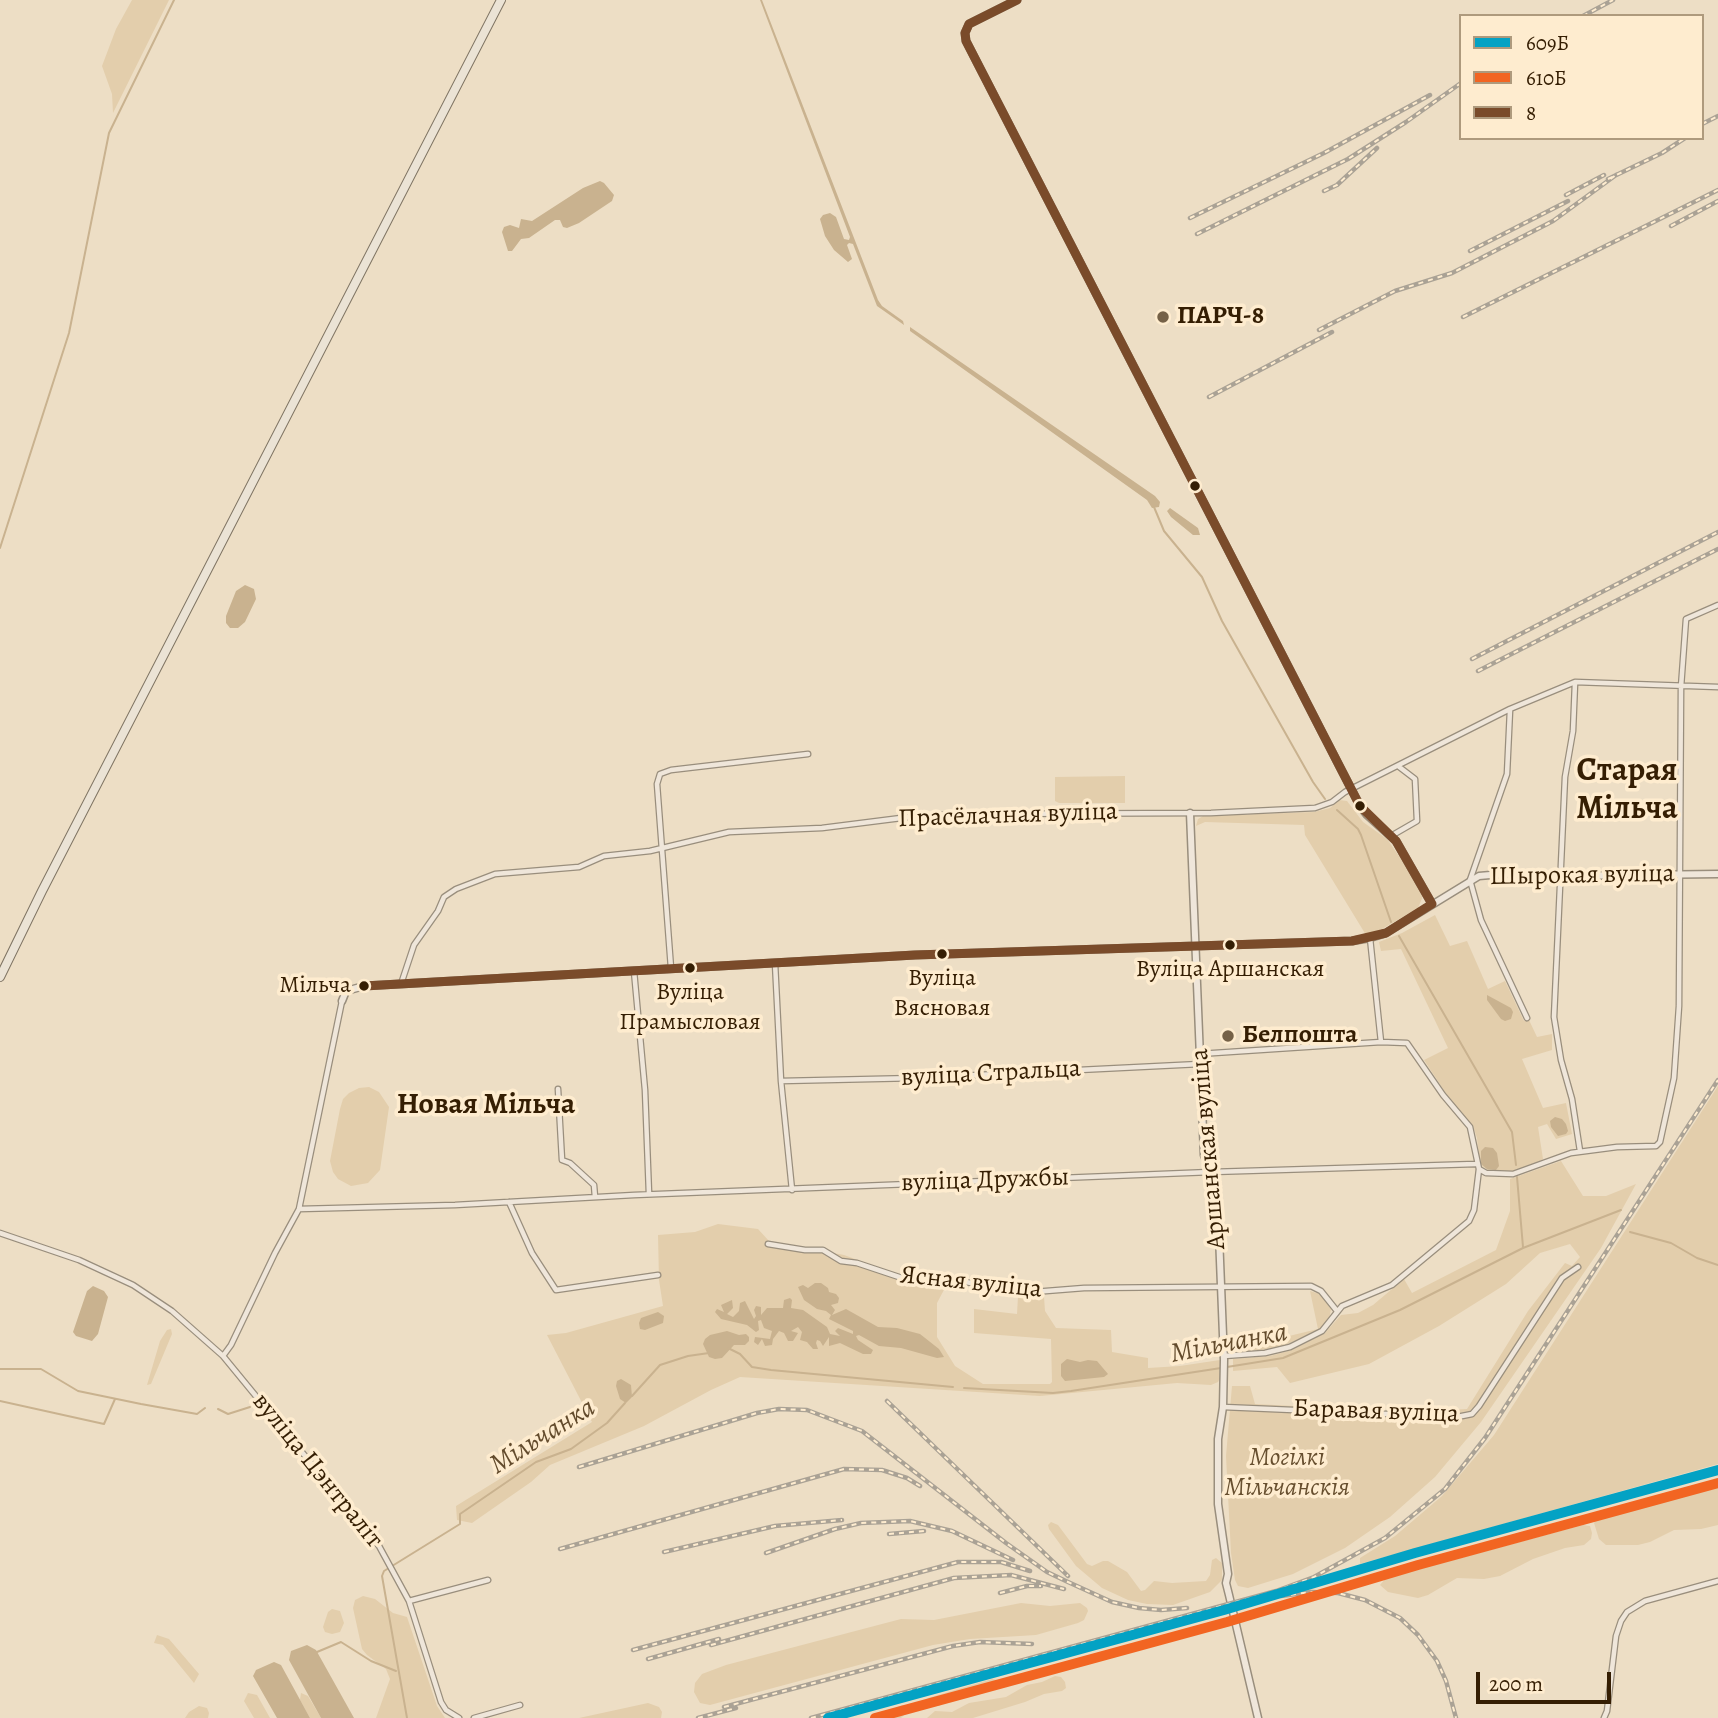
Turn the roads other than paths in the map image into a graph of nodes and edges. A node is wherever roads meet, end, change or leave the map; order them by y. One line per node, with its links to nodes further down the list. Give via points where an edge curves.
1 (501, 0): 24 (main road)
2 (1017, 0): 10 (street, via 970,24 965,39)
3 (1718, 605): 5 (street, via 1686,619)
4 (1575, 682): 5 (street); 7 (street, Прасёлачная вуліца); 16 (street, via 1565,777)
5 (1681, 687): 6 (street); 15 (street)
6 (1718, 687)
7 (1510, 709): 9 (street, Прасёлачная вуліца); 17 (street, via 1507,774)
8 (808, 754): 13 (street, via 660,774)
9 (1398, 766): 10 (street, Прасёлачная вуліца); 12 (street, via 1415,779 1417,821)
10 (1351, 789): 11 (street, Прасёлачная вуліца, via 1315,808); 12 (street, via 1367,816)
11 (1190, 813): 13 (street, Прасёлачная вуліца, via 934,815 822,828 729,832); 20 (street, Аршанская вуліца)
12 (1391, 836): 18 (street)
13 (663, 847): 22 (street); 25 (street, Прасёлачная вуліца, via 604,856 579,867 495,874 456,889 444,897 414,945)
14 (1718, 874): 15 (street, Шырокая вуліца)
15 (1680, 875): 16 (street, Шырокая вуліца); 33 (street, вуліца Дружбы, via 1674,1078 1660,1142 1656,1146)
16 (1562, 876): 17 (street, Шырокая вуліца, via 1494,874); 33 (street, via 1554,1017)
17 (1470, 880): 18 (street); 27 (street, Шырокая вуліца, via 1481,920)
18 (1432, 904): 19 (street)
19 (1370, 938): 20 (street); 28 (street)
20 (1195, 945): 21 (street); 29 (street, Аршанская вуліца)
21 (775, 964): 22 (street); 31 (street)
22 (671, 969): 23 (street)
23 (634, 971): 25 (street); 37 (street)
24 (0, 977)
25 (400, 984): 26 (street, via 346,991)
26 (342, 1001): 40 (street)
27 (1527, 1018)
28 (1381, 1042): 29 (street); 34 (street, via 1407,1043 1470,1127)
29 (1199, 1054): 30 (street, Аршанская вуліца)
30 (1200, 1064): 31 (street, вуліца Стральца); 35 (street, Аршанская вуліца, via 1205,1159)
31 (781, 1081): 36 (street)
32 (558, 1089): 38 (street, via 562,1160 594,1185)
33 (1580, 1151): 34 (street, вуліца Дружбы, via 1513,1174 1491,1174)
34 (1478, 1166): 35 (street, вуліца Дружбы); 46 (street, via 1469,1221 1392,1285)
35 (1211, 1172): 36 (street, вуліца Дружбы); 45 (street, Аршанская вуліца, via 1217,1186)
36 (792, 1190): 37 (street, вуліца Дружбы)
37 (649, 1194): 38 (street, вуліца Дружбы)
38 (595, 1197): 39 (street, вуліца Дружбы)
39 (509, 1202): 40 (street, вуліца Дружбы); 44 (street, via 532,1253 556,1290)
40 (299, 1209): 47 (street)
41 (0, 1233): 47 (street, вуліца Цэнтраліт, via 109,1272 152,1296)
42 (768, 1244): 45 (street, Ясная вуліца, via 823,1250 841,1261 905,1279 961,1281 1021,1293)
43 (1578, 1267): 49 (street, Баравая вуліца, via 1562,1278 1472,1414)
44 (658, 1275)
45 (1221, 1288): 46 (street, Ясная вуліца, via 1311,1286); 48 (street, Аршанская вуліца)
46 (1337, 1311): 48 (street, via 1322,1331 1290,1347)
47 (223, 1356): 52 (street, вуліца Цэнтраліт, via 371,1536)
48 (1224, 1358): 49 (street, Аршанская вуліца)
49 (1223, 1407): 56 (street, Аршанская вуліца, via 1217,1472 1226,1583)
50 (488, 1580): 52 (street)
51 (1718, 1581): 57 (street, via 1644,1601 1627,1612 1616,1636)
52 (409, 1601): 54 (street, вуліца Цэнтраліт, via 441,1702)
53 (520, 1705): 55 (street)
54 (459, 1718)
55 (474, 1718)
56 (1258, 1718)
57 (1604, 1718)

